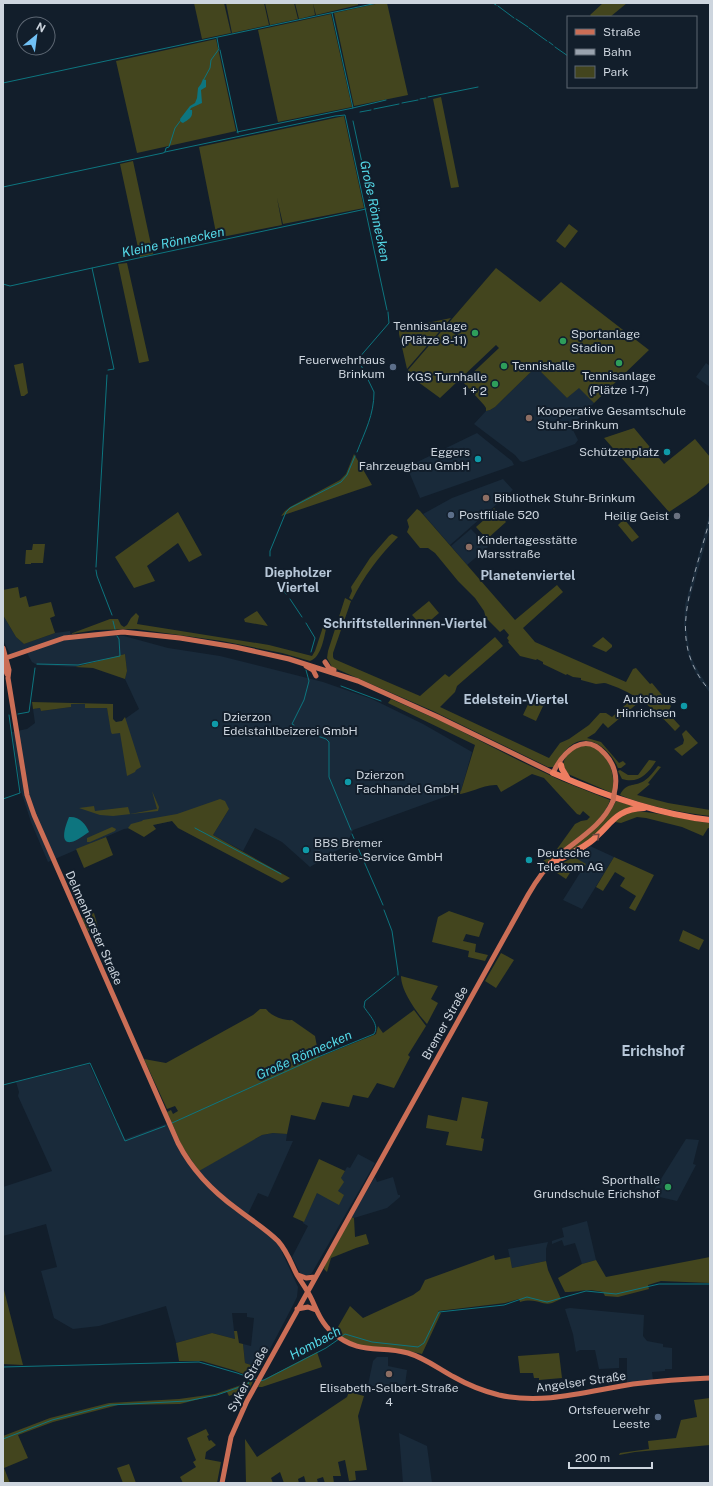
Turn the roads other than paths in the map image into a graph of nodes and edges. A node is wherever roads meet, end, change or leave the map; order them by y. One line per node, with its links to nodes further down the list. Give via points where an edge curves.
1 (3, 648): 2 (main road); 3 (main road, Delmenhorster Straße)
2 (16, 654): 3 (main road); 5 (main road, via 64,638 123,632 216,644 278,656)
3 (5, 658): 9 (main road, Delmenhorster Straße)
4 (325, 662): 8 (main road, via 329,668)
5 (304, 664): 7 (main road, via 313,670); 8 (main road)
6 (4, 666): 9 (main road, Delmenhorster Straße)
7 (316, 676)
8 (346, 677): 11 (main road, via 404,701)
9 (8, 678): 16 (main road, Delmenhorster Straße, via 27,795 35,818 170,1127 197,1173 218,1194 278,1241)
10 (561, 763): 11 (main road); 12 (highway, via 563,772); 15 (main road, Bremer Straße, bridge, via 575,746 590,744 598,747 611,761 615,770 615,793 613,801 601,819)
11 (553, 773): 12 (highway)
12 (569, 780): 13 (highway)
13 (651, 808): 14 (highway); 15 (highway, one-way to 13, via 585,846 624,812)
14 (710, 820)
15 (551, 863): 17 (main road, Bremer Straße, via 528,895)
16 (298, 1275): 17 (main road, via 306,1278); 18 (main road, Angelser Straße)
17 (315, 1277): 18 (main road, Bremer Straße)
18 (306, 1293): 19 (main road, Angelser Straße); 20 (main road, Syker Straße)
19 (315, 1308): 20 (main road); 21 (main road, Angelser Straße, via 328,1328 348,1343 366,1349 409,1354 475,1388 518,1398 556,1398 632,1384)
20 (298, 1309): 22 (main road, Syker Straße, via 234,1428)
21 (710, 1378)
22 (222, 1483)

